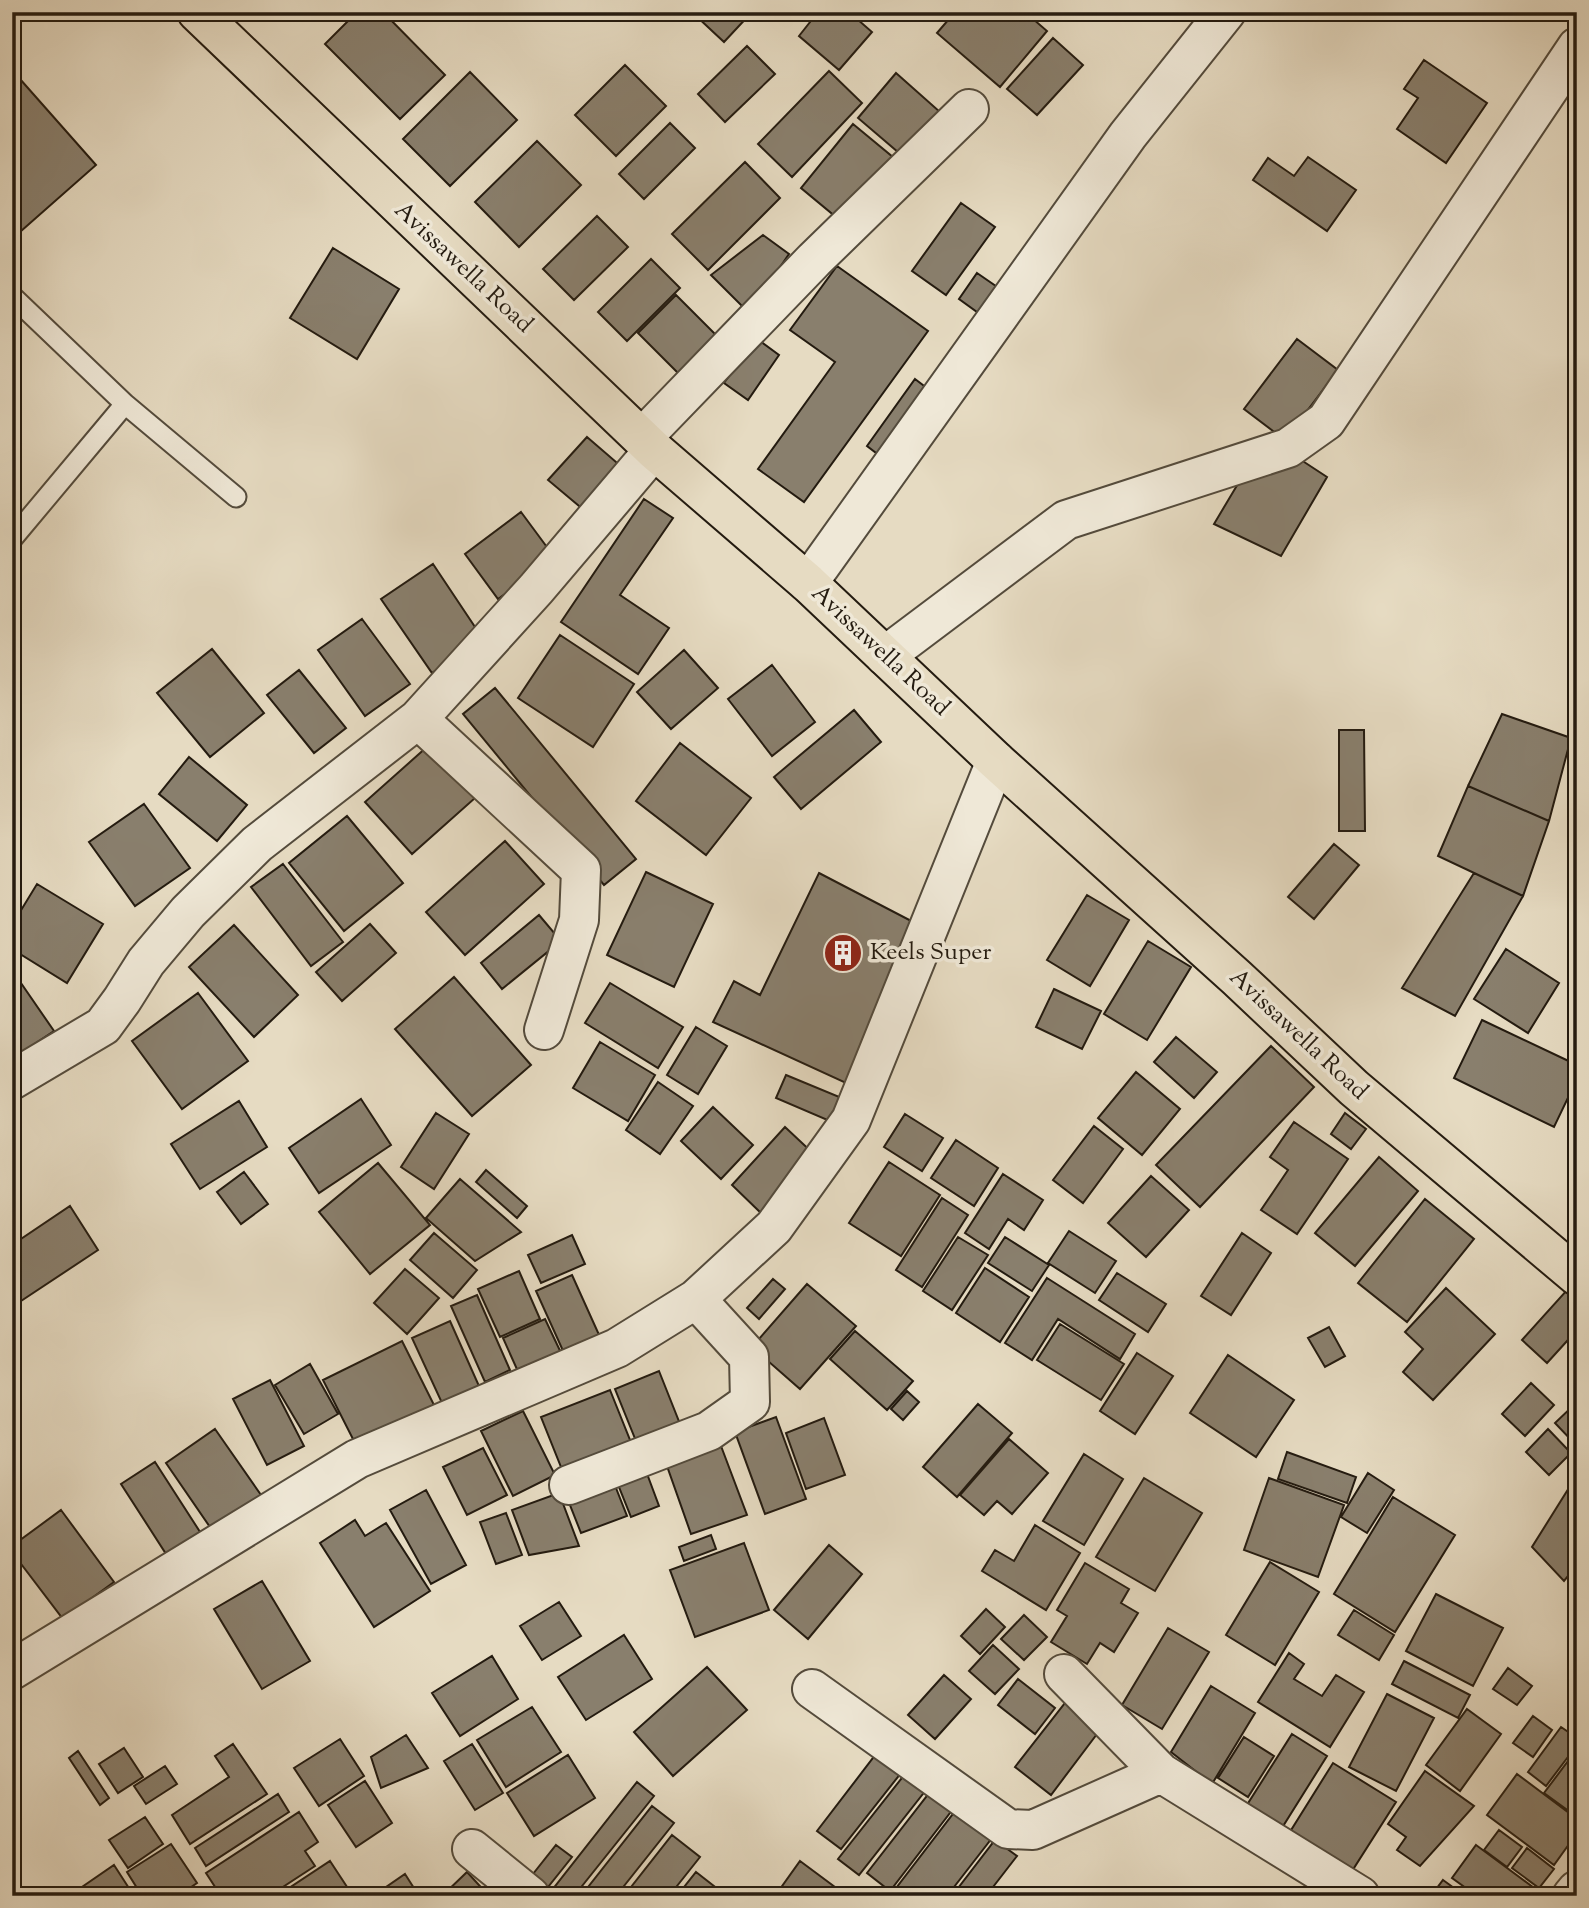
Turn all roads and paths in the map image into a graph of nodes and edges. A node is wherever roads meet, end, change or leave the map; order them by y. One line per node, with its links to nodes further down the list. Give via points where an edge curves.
1 (197, 12): 7 (main road, Avissawella Road)
2 (1226, 12): 10 (street, via 1128,135)
3 (1577, 47): 11 (street, via 1326,421 1288,448 1066,520)
4 (969, 109): 7 (street, via 814,260)
5 (12, 296): 6 (lane)
6 (125, 404): 8 (lane); 9 (lane)
7 (648, 444): 10 (main road, Avissawella Road); 12 (street, via 536,589)
8 (236, 497)
9 (12, 539)
10 (807, 583): 11 (main road, Avissawella Road)
11 (885, 656): 13 (main road, Avissawella Road)
12 (418, 719): 14 (street, via 581,870 579,920); 15 (street, via 257,844 188,912 146,962 103,1026)
13 (996, 761): 16 (main road, Avissawella Road, via 1354,1088); 17 (street, via 851,1120 774,1227)
14 (544, 1030)
15 (12, 1080)
16 (1577, 1276)
17 (696, 1299): 18 (street, via 749,1357 750,1402 709,1431); 19 (street, via 617,1348 357,1459)
18 (569, 1485)
19 (12, 1670)
20 (1064, 1674): 22 (street)
21 (811, 1689): 22 (street, via 1008,1829 1033,1830)
22 (1161, 1773): 26 (street)
23 (472, 1849): 25 (street)
24 (1577, 1890): 27 (street)
25 (530, 1896)
26 (1360, 1896)
27 (1572, 1896)

